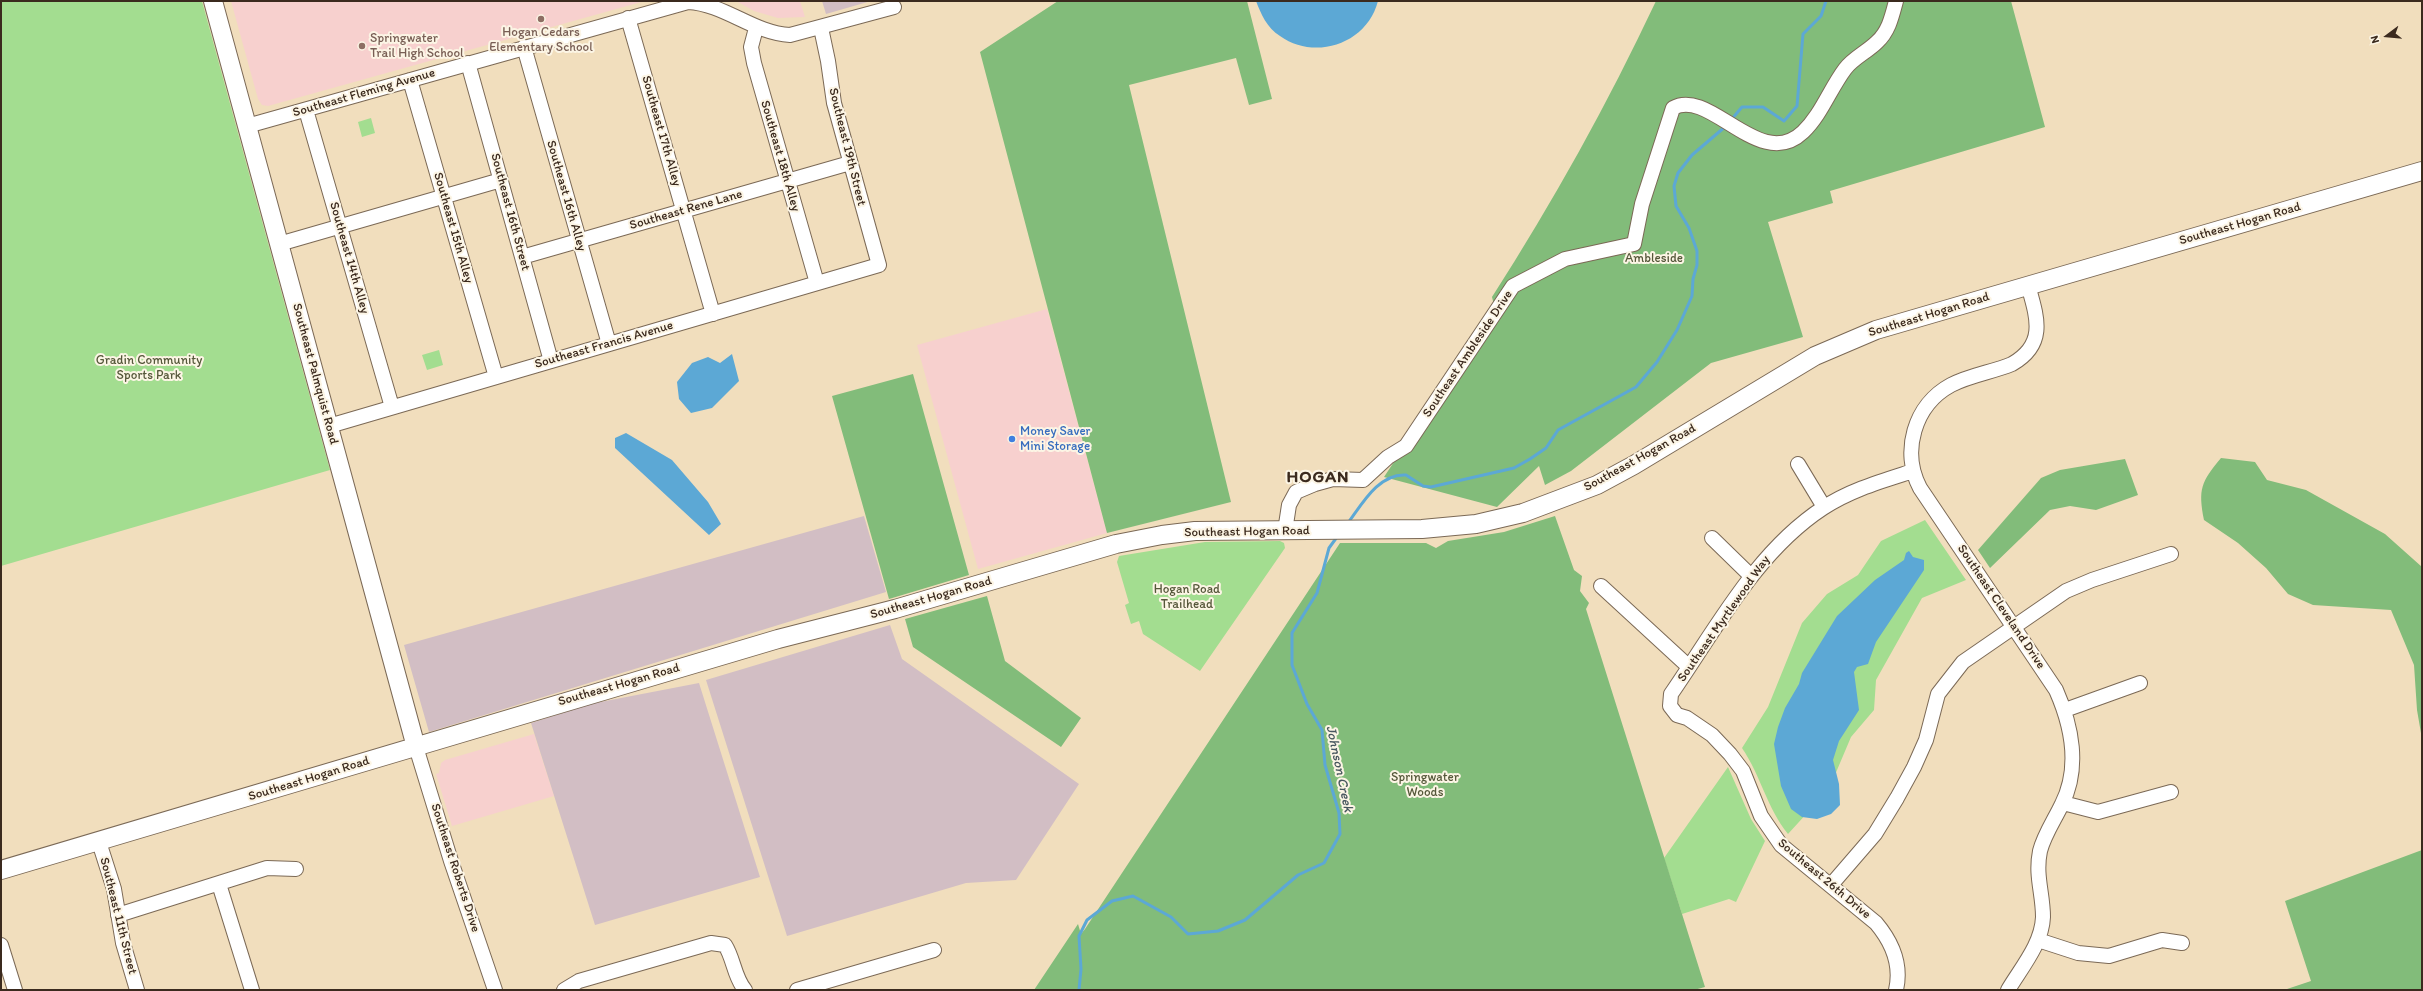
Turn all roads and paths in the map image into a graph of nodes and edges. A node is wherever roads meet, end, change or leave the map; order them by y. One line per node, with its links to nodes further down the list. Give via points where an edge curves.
1 (213, 1): 11 (main road, Southeast Palmquist Road)
2 (1896, 1): 34 (street, Southeast Ambleside Drive, via 1890,23 1878,42 1849,64 1802,133 1783,143 1769,143 1730,126 1705,110 1683,103 1673,108 1642,204 1636,240 1632,246 1565,260 1513,286 1406,446 1388,457 1363,480 1332,479 1296,492 1289,505)
3 (894, 7): 6 (street, Southeast Fleming Avenue)
4 (628, 18): 5 (street, Southeast Fleming Avenue, via 677,4 700,2); 7 (street, Southeast Fleming Avenue); 17 (street, Southeast 17th Alley)
5 (756, 28): 6 (street, Southeast Fleming Avenue, via 777,35 790,35); 15 (street, Southeast 18th Alley, via 751,44 752,56)
6 (821, 28): 12 (street, Southeast 19th Street, via 834,103)
7 (524, 48): 8 (street, Southeast Fleming Avenue); 19 (street, Southeast 16th Alley)
8 (468, 63): 9 (street, Southeast Fleming Avenue); 14 (street, Southeast 16th Street)
9 (410, 80): 10 (street, Southeast Fleming Avenue); 16 (street, Southeast 15th Alley)
10 (306, 110): 11 (street, Southeast Fleming Avenue); 18 (street, Southeast 14th Alley)
11 (247, 126): 20 (main road, Southeast Palmquist Road)
12 (850, 163): 15 (street, Southeast Rene Lane); 22 (street, Southeast 19th Street)
13 (2422, 171): 24 (main road, Southeast Hogan Road)
14 (501, 180): 16 (street); 21 (street, Southeast 16th Street)
15 (787, 181): 17 (street, Southeast Rene Lane); 23 (street, Southeast 18th Alley)
16 (444, 196): 18 (street); 28 (street, Southeast 15th Alley)
17 (684, 211): 19 (street, Southeast Rene Lane); 25 (street, Southeast 17th Alley)
18 (340, 226): 20 (street); 29 (street, Southeast 14th Alley)
19 (579, 241): 21 (street, Southeast Rene Lane); 26 (street, Southeast 16th Alley)
20 (279, 244): 30 (main road, Southeast Palmquist Road)
21 (522, 257): 27 (street, Southeast 16th Street)
22 (879, 265): 23 (street, Southeast Francis Avenue)
23 (817, 283): 25 (street, Southeast Francis Avenue)
24 (2028, 285): 32 (street, Southeast Cleveland Drive, via 2038,325 2031,348 2012,364 1952,385 1928,403 1914,431 1911,454); 34 (main road, Southeast Hogan Road, via 1903,321 1844,343 1783,374 1634,465 1581,492 1540,508 1509,517 1455,527)
25 (713, 314): 26 (street, Southeast Francis Avenue)
26 (609, 344): 27 (street, Southeast Francis Avenue)
27 (551, 361): 28 (street, Southeast Francis Avenue)
28 (496, 377): 29 (street, Southeast Francis Avenue)
29 (392, 407): 30 (street, Southeast Francis Avenue)
30 (329, 426): 44 (main road, Southeast Palmquist Road)
31 (1798, 464): 33 (street)
32 (1913, 471): 33 (street, Southeast Myrtlewood Way, via 1856,490); 39 (street, Southeast Cleveland Drive, via 1920,488 1942,522)
33 (1824, 507): 37 (street, Southeast Myrtlewood Way, via 1795,529)
34 (1285, 531): 44 (main road, Southeast Hogan Road, via 1195,531 1116,544 895,609 778,638)
35 (1712, 538): 37 (street)
36 (2172, 554): 39 (street, via 2080,584)
37 (1751, 576): 40 (street, Southeast Myrtlewood Way)
38 (1601, 586): 40 (street)
39 (2014, 626): 43 (street, Southeast Cleveland Drive, via 2056,690); 51 (street, via 1963,662 1948,678 1938,694 1926,740 1900,792 1875,834)
40 (1689, 667): 42 (street, Southeast Myrtlewood Way, via 1671,694)
41 (2140, 683): 43 (street)
42 (1670, 706): 51 (street, Southeast 26th Drive, via 1677,715 1687,718 1712,735 1730,754 1743,771 1761,816 1781,846)
43 (2065, 710): 46 (street, Southeast Cleveland Drive, via 2073,755)
44 (416, 747): 47 (main road, Southeast Hogan Road); 60 (street, Southeast Roberts Drive)
45 (2171, 792): 46 (street, via 2098,812)
46 (2063, 803): 53 (street, Southeast Cleveland Drive, via 2041,847 2037,868 2043,918)
47 (99, 842): 49 (main road, Southeast Hogan Road); 52 (street, Southeast 11th Street, via 114,889)
48 (296, 869): 50 (street, via 268,868)
49 (1, 870)
50 (219, 884): 52 (street); 59 (street)
51 (1831, 885): 64 (street, Southeast 26th Drive, via 1876,923 1888,937 1898,967)
52 (118, 915): 58 (street, Southeast 11th Street, via 123,943)
53 (2038, 940): 54 (street, via 2078,953 2109,956 2162,940); 65 (street, Southeast Cleveland Drive)
54 (2182, 943)
55 (1, 945): 57 (street)
56 (934, 950): 63 (street)
57 (15, 990)
58 (137, 990)
59 (252, 990)
60 (494, 990)
61 (564, 990): 62 (street, via 579,981 711,942 725,945 731,955 740,984)
62 (745, 990)
63 (797, 990)
64 (1896, 990)
65 (2008, 990)

